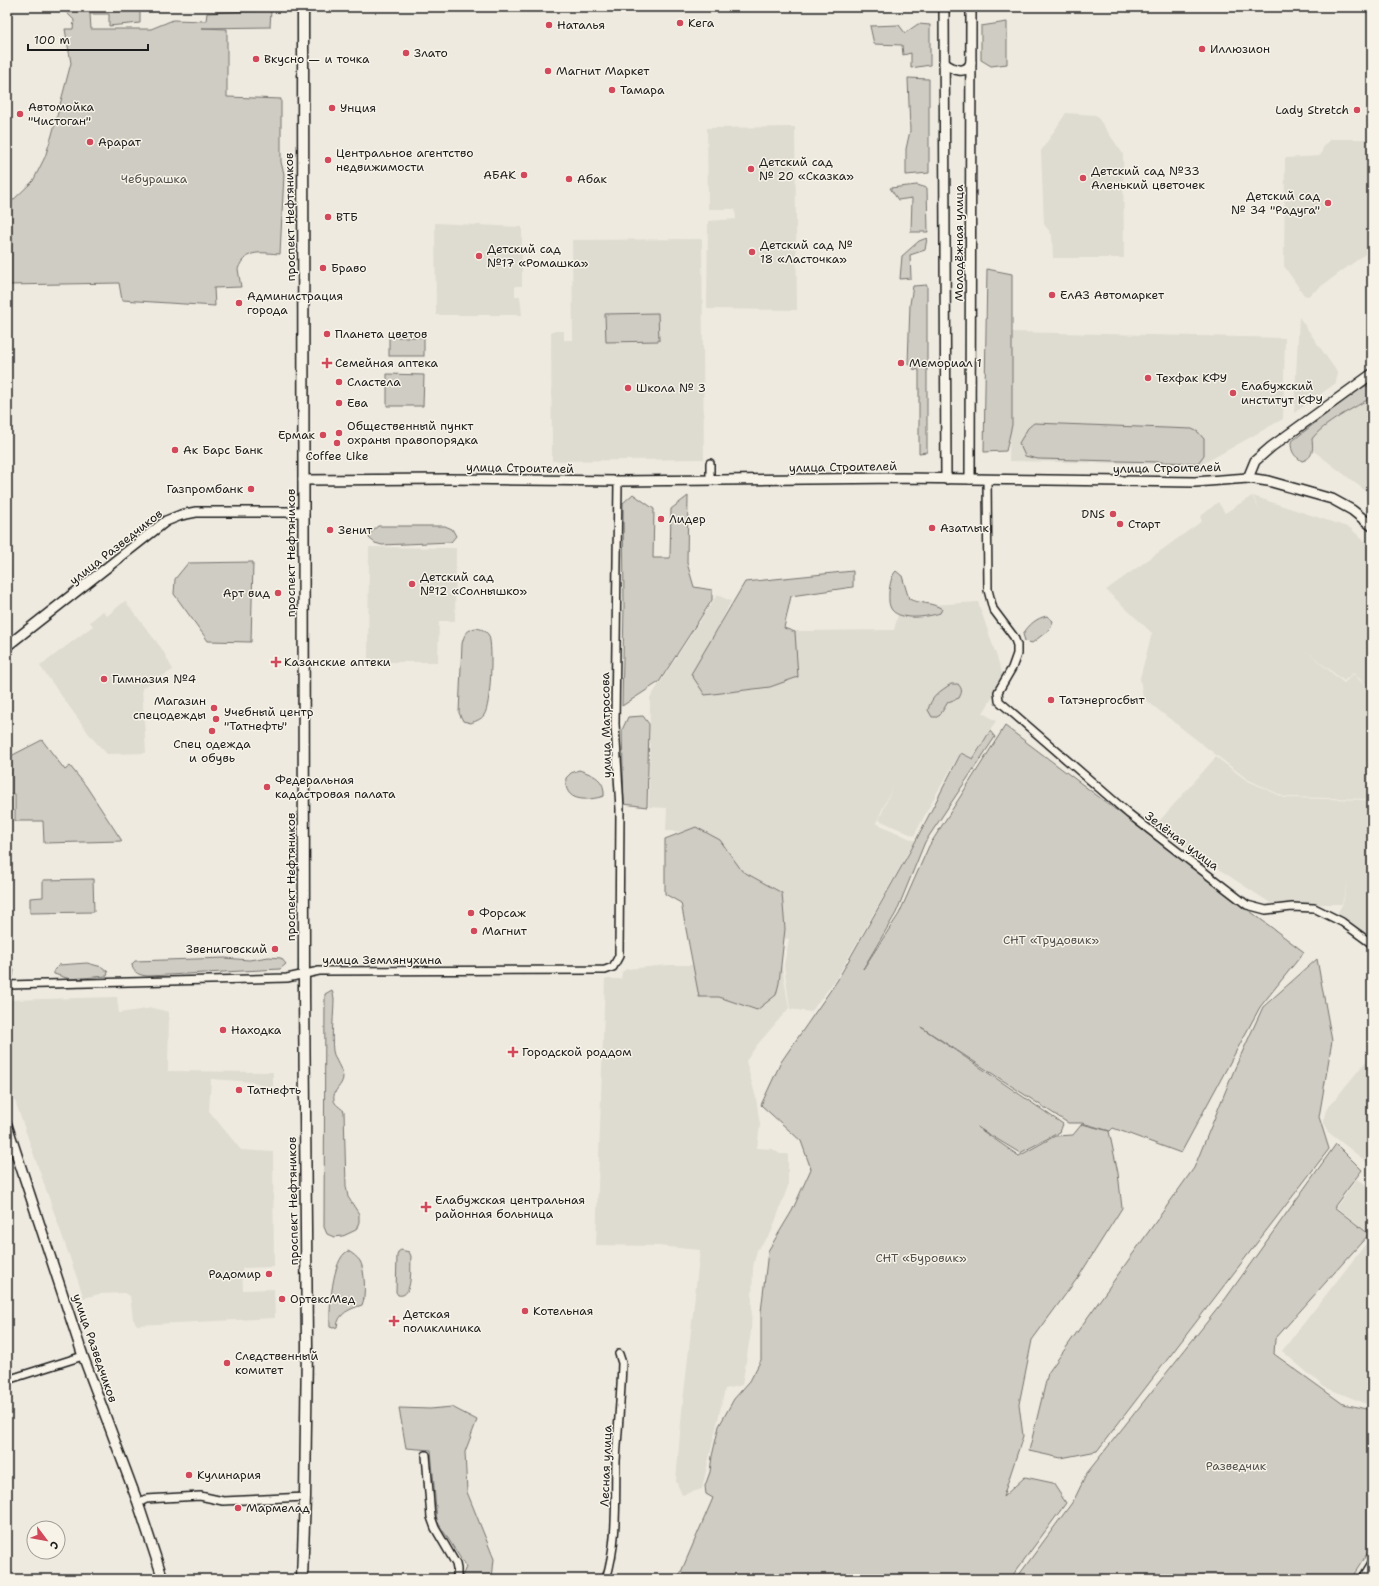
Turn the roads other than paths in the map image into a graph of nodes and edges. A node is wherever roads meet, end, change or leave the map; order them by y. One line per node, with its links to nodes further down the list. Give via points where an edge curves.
1 (303, 7): 12 (main road, проспект Нефтяников)
2 (944, 7): 5 (street, Молодёжная улица)
3 (971, 7): 4 (street, Молодёжная улица)
4 (971, 62): 5 (street, via 966,69 957,71); 10 (street, Молодёжная улица)
5 (944, 63): 9 (street, Молодёжная улица)
6 (1372, 374): 8 (street, via 1271,447 1255,462)
7 (710, 463): 13 (street)
8 (1248, 478): 11 (street, улица Строителей, via 1195,482); 16 (street, улица Строителей, via 1295,487 1332,499 1352,510)
9 (946, 479): 10 (street, улица Строителей); 13 (street, улица Строителей)
10 (970, 479): 11 (street, улица Строителей)
11 (986, 479): 18 (street, Зелёная улица, via 988,590 993,609 1017,645 1016,660 998,692 1002,704 1129,814 1247,905 1266,910 1314,908 1342,922)
12 (303, 480): 14 (street, улица Строителей); 15 (main road, проспект Нефтяников)
13 (710, 480): 14 (street, улица Строителей)
14 (618, 481): 19 (street, улица Матросова, via 615,724 620,809 620,886 619,956)
15 (304, 512): 17 (street, улица Разведчиков, via 196,512 174,517); 20 (main road, проспект Нефтяников)
16 (1372, 526)
17 (7, 646)
18 (1372, 944)
19 (613, 967): 20 (street, улица Землянухина, via 605,970 319,970)
20 (304, 975): 21 (street, улица Землянухина, via 287,978); 27 (main road, проспект Нефтяников)
21 (7, 985)
22 (7, 1125): 24 (street, улица Разведчиков)
23 (618, 1354): 33 (street, Лесная улица, via 622,1363 616,1461 615,1541)
24 (83, 1356): 25 (street); 28 (street, улица Разведчиков)
25 (7, 1380)
26 (426, 1455): 32 (street, via 431,1517 456,1564)
27 (306, 1497): 28 (street, via 223,1501 200,1496 146,1499); 31 (main road, проспект Нефтяников)
28 (138, 1503): 30 (street, улица Разведчиков)
29 (1372, 1564): 34 (street)
30 (163, 1579)
31 (302, 1579)
32 (457, 1579)
33 (606, 1579)
34 (1362, 1579)

